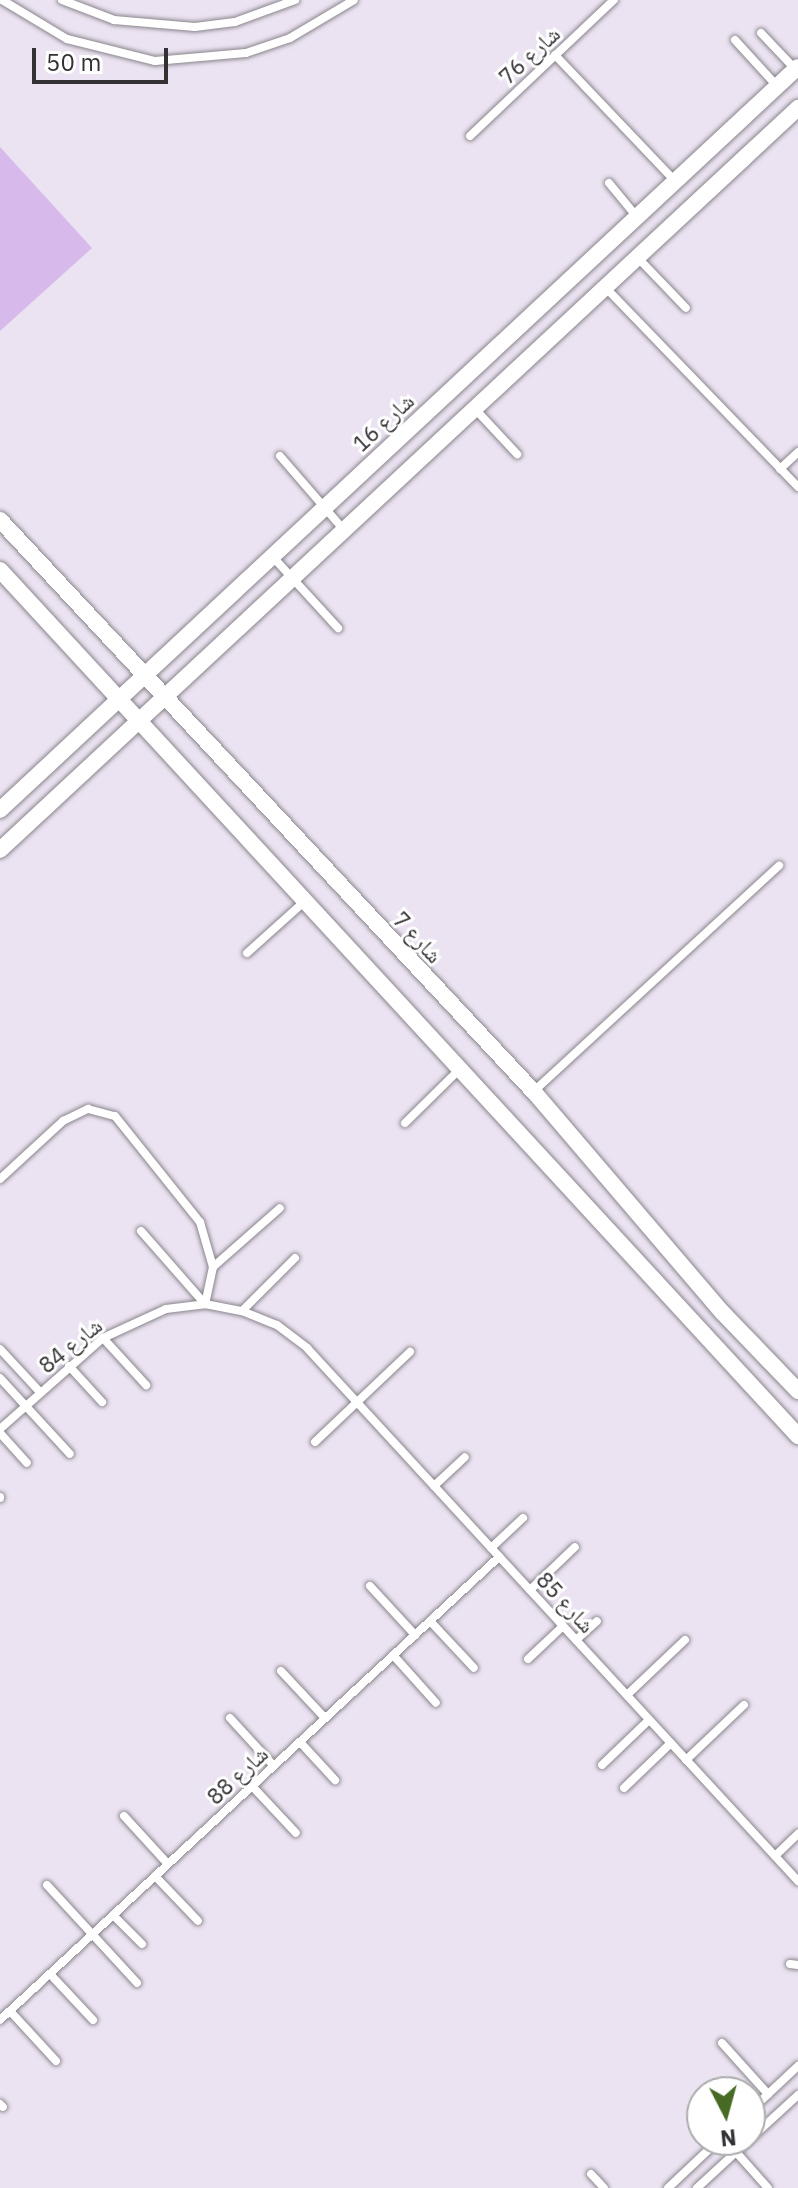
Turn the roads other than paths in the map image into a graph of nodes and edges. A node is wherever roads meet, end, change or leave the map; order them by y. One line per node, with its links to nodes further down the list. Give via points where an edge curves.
1 (2, 0): 4 (lane, via 67,39 155,61 246,53 290,38)
2 (62, 0): 3 (lane, via 114,20 195,27 235,22)
3 (295, 0)
4 (354, 0)
5 (614, 0): 8 (lane, شارع 76)
6 (761, 33): 9 (lane)
7 (735, 40): 10 (lane)
8 (555, 55): 12 (lane, شارع 76); 13 (lane)
9 (797, 68): 10 (street, شارع 16)
10 (777, 87): 13 (street, شارع 16)
11 (798, 108): 16 (street)
12 (470, 136)
13 (675, 181): 15 (street, شارع 16)
14 (609, 183): 15 (lane)
15 (637, 217): 19 (street, شارع 16)
16 (637, 257): 17 (street); 18 (lane)
17 (605, 287): 20 (street); 25 (lane)
18 (686, 308)
19 (535, 311): 20 (street); 27 (street, شارع 16)
20 (557, 332): 21 (street)
21 (474, 408): 23 (lane); 29 (street)
22 (798, 452): 25 (lane)
23 (517, 454)
24 (280, 456): 27 (lane)
25 (780, 469): 26 (lane)
26 (798, 487)
27 (323, 507): 29 (lane); 30 (street, شارع 16)
28 (0, 520): 34 (street, شارع 7)
29 (343, 529): 32 (street)
30 (272, 555): 32 (lane); 34 (street, شارع 16)
31 (0, 570): 36 (street)
32 (292, 577): 33 (lane); 35 (street)
33 (338, 628)
34 (143, 677): 35 (street, شارع 7); 36 (street, شارع 16)
35 (161, 698): 37 (street); 45 (street, شارع 7)
36 (119, 699): 37 (street); 38 (street, شارع 16)
37 (137, 719): 39 (street); 42 (street)
38 (2, 808): 39 (street)
39 (23, 828): 40 (street)
40 (0, 850)
41 (779, 866): 45 (lane)
42 (305, 901): 43 (lane); 44 (street)
43 (247, 953)
44 (460, 1069): 46 (lane); 67 (street)
45 (534, 1092): 61 (street, شارع 7, via 722,1312)
46 (405, 1123)
47 (0, 1179): 51 (lane, via 63,1121 88,1109 115,1116 200,1222)
48 (280, 1208): 51 (lane)
49 (141, 1231): 52 (lane)
50 (295, 1258): 53 (lane)
51 (213, 1267): 52 (lane)
52 (205, 1304): 53 (lane, شارع 84); 54 (lane, شارع 84, via 166,1309)
53 (242, 1311): 55 (lane, شارع 84, via 277,1325)
54 (103, 1338): 58 (lane, شارع 84); 60 (lane)
55 (307, 1348): 64 (lane, شارع 85)
56 (0, 1349): 62 (lane)
57 (410, 1352): 64 (lane)
58 (69, 1366): 62 (lane, شارع 84); 63 (lane)
59 (0, 1378): 65 (lane)
60 (146, 1385)
61 (798, 1391)
62 (40, 1392): 65 (lane, شارع 84)
63 (102, 1402)
64 (357, 1403): 68 (lane); 72 (lane, شارع 85)
65 (25, 1406): 66 (lane, شارع 84); 69 (lane)
66 (0, 1431): 71 (lane)
67 (798, 1436)
68 (315, 1442)
69 (70, 1454)
70 (465, 1457): 72 (lane)
71 (27, 1463)
72 (434, 1486): 75 (lane, شارع 85)
73 (523, 1518): 75 (lane)
74 (575, 1547): 78 (lane)
75 (491, 1548): 76 (lane, شارع 85)
76 (499, 1557): 78 (lane, شارع 85); 79 (lane, شارع 88)
77 (370, 1586): 82 (lane)
78 (530, 1590): 81 (lane, شارع 85)
79 (430, 1621): 82 (lane, شارع 88); 87 (lane)
80 (597, 1621): 83 (lane)
81 (563, 1626): 83 (lane, شارع 85); 86 (lane)
82 (415, 1635): 85 (lane, شارع 88)
83 (576, 1640): 89 (lane, شارع 85)
84 (685, 1640): 89 (lane)
85 (393, 1655): 90 (lane); 93 (lane, شارع 88)
86 (528, 1659)
87 (474, 1668)
88 (281, 1671): 93 (lane)
89 (627, 1695): 94 (lane, شارع 85)
90 (436, 1703)
91 (744, 1705): 97 (lane)
92 (230, 1718): 99 (lane)
93 (325, 1718): 95 (lane, شارع 88)
94 (649, 1720): 96 (lane, شارع 85); 98 (lane)
95 (300, 1742): 99 (lane, شارع 88); 100 (lane)
96 (671, 1743): 97 (lane, شارع 85); 102 (lane)
97 (686, 1760): 106 (lane, شارع 85)
98 (602, 1765)
99 (274, 1766): 101 (lane, شارع 88)
100 (335, 1780)
101 (252, 1786): 104 (lane); 107 (lane, شارع 88)
102 (624, 1788)
103 (124, 1816): 107 (lane)
104 (296, 1833)
105 (798, 1834): 106 (lane)
106 (775, 1856): 109 (lane, شارع 85)
107 (168, 1864): 108 (lane, شارع 88)
108 (155, 1876): 111 (lane, شارع 88); 112 (lane)
109 (798, 1881)
110 (47, 1885): 113 (lane)
111 (113, 1915): 113 (lane, شارع 88); 114 (lane)
112 (198, 1921)
113 (93, 1934): 115 (lane, شارع 88); 116 (lane)
114 (142, 1944)
115 (50, 1974): 117 (lane, شارع 88); 119 (lane)
116 (137, 1983)
117 (10, 2011): 118 (lane, شارع 88); 121 (lane)
118 (0, 2020)
119 (93, 2020)
120 (722, 2043): 123 (lane)
121 (56, 2061)
122 (798, 2066): 123 (lane)
123 (768, 2094)
124 (798, 2095): 125 (lane)
125 (766, 2125)
126 (702, 2156): 131 (lane)
127 (732, 2156): 132 (lane)
128 (740, 2156): 133 (lane)
129 (591, 2174): 130 (lane)
130 (604, 2188)
131 (668, 2188)
132 (697, 2188)
133 (768, 2188)

